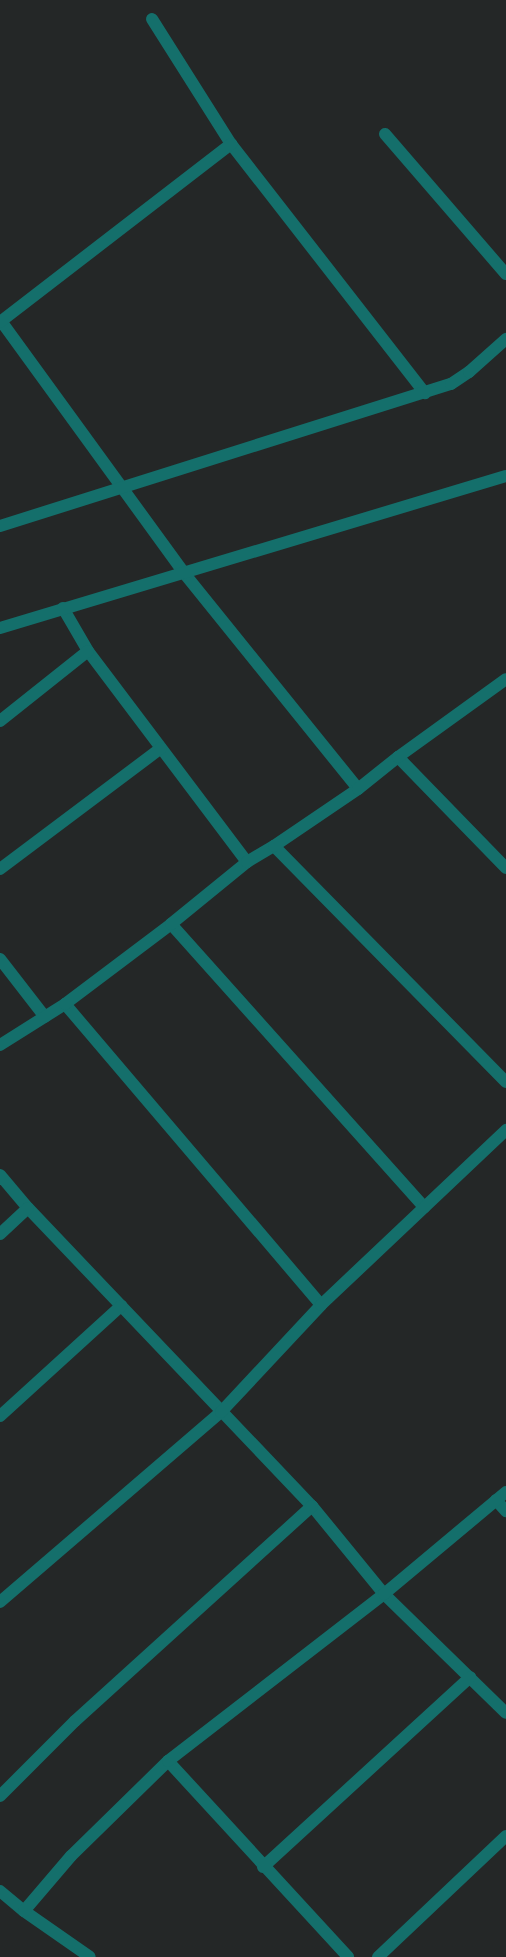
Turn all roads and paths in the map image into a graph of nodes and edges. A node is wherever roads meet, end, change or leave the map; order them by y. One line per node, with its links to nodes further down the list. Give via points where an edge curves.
1 (152, 19): 3 (street)
2 (385, 134): 4 (street)
3 (231, 144): 5 (street); 7 (street)
4 (506, 274)
5 (0, 322): 9 (street)
6 (506, 339): 7 (street, via 463,376)
7 (425, 393): 9 (street)
8 (506, 476): 11 (street)
9 (124, 489): 10 (street); 11 (street)
10 (1, 525)
11 (184, 572): 12 (street); 19 (street)
12 (63, 608): 13 (street); 14 (street)
13 (0, 628)
14 (88, 651): 16 (street); 17 (street)
15 (506, 679): 18 (street)
16 (0, 721)
17 (161, 748): 21 (street); 23 (street)
18 (398, 757): 19 (street); 22 (street)
19 (358, 789): 20 (street)
20 (274, 846): 21 (street); 29 (street)
21 (247, 862): 24 (street)
22 (506, 868)
23 (0, 869)
24 (171, 924): 26 (street); 32 (street)
25 (0, 959): 27 (street)
26 (65, 1004): 27 (street); 35 (street)
27 (44, 1017): 28 (street)
28 (0, 1046)
29 (506, 1082)
30 (505, 1133): 32 (street)
31 (0, 1175): 33 (street)
32 (424, 1207): 35 (street)
33 (28, 1208): 34 (street); 36 (street)
34 (0, 1234)
35 (322, 1305): 37 (street)
36 (121, 1306): 37 (street); 38 (street)
37 (221, 1412): 40 (street); 43 (street)
38 (0, 1416)
39 (501, 1496): 41 (street); 42 (street)
40 (312, 1506): 42 (street); 47 (street, via 75,1721)
41 (506, 1511)
42 (384, 1594): 44 (street); 46 (street)
43 (0, 1602)
44 (470, 1676): 45 (street); 49 (street)
45 (506, 1713)
46 (168, 1761): 49 (street); 51 (street, via 71,1856)
47 (0, 1796)
48 (506, 1836): 54 (street)
49 (263, 1867): 53 (street)
50 (0, 1891): 51 (street)
51 (24, 1911): 52 (street)
52 (90, 1957)
53 (348, 1957)
54 (378, 1957)

